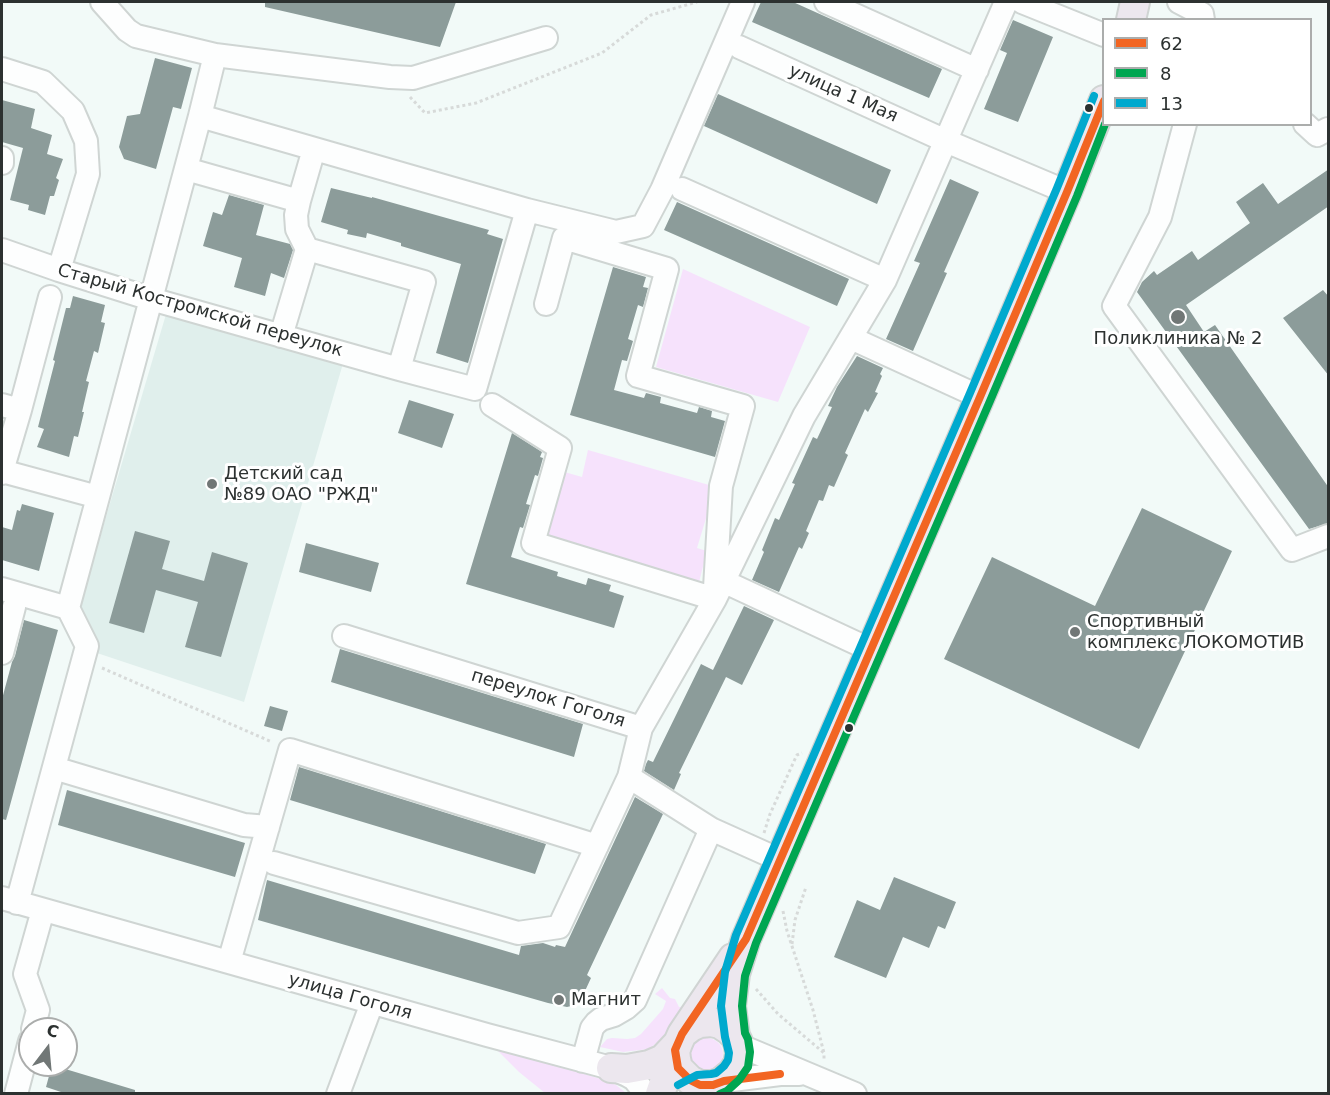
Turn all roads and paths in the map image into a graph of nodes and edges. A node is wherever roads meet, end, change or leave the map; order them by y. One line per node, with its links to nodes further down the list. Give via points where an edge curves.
1 (102, 2): 14 (street, via 136,36)
2 (697, 2): 17 (path, via 651,15 602,53 476,104 425,113)
3 (743, 2): 29 (street, via 643,226 616,232)
4 (826, 2): 16 (street)
5 (1006, 2): 16 (street)
6 (1022, 2): 11 (street)
7 (1135, 2): 9 (main road)
8 (1179, 2): 10 (street)
9 (1131, 18)
10 (1203, 18)
11 (1102, 34)
12 (546, 38): 17 (street, via 413,78)
13 (739, 47): 23 (street, улица 1 Мая)
14 (215, 55): 17 (street); 19 (street)
15 (2, 69): 32 (street, via 43,82 73,111 86,141 88,174)
16 (977, 70): 23 (street)
17 (390, 77)
18 (1102, 105): 27 (main road)
19 (200, 116): 24 (street); 25 (street)
20 (1184, 126): 45 (street, via 1160,217 1114,306 1292,550)
21 (1307, 126): 22 (street, via 1317,135)
22 (1329, 129)
23 (946, 141): 27 (street, улица 1 Мая); 33 (street)
24 (314, 149): 28 (street); 29 (street)
25 (186, 169): 28 (street); 35 (street)
26 (682, 189): 33 (street)
27 (1067, 192): 40 (main road)
28 (299, 201): 30 (street, via 297,229)
29 (527, 210): 39 (street, Старый Костромской переулок, via 475,389)
30 (307, 249): 37 (street); 39 (street, via 424,282)
31 (2, 250): 32 (street, Старый Костромской переулок)
32 (59, 270): 35 (street, Старый Костромской переулок)
33 (885, 280): 38 (street)
34 (50, 297): 42 (street)
35 (150, 299): 37 (street, Старый Костромской переулок); 44 (street)
36 (546, 304): 46 (street, via 564,238 667,269 638,375 743,406 721,486)
37 (281, 336): 39 (street, Старый Костромской переулок)
38 (851, 338): 40 (street); 46 (street, via 804,416)
39 (399, 369)
40 (980, 397): 50 (main road)
41 (492, 405): 46 (street, via 560,448 532,543)
42 (10, 408): 43 (street)
43 (2, 472): 44 (street)
44 (99, 497): 48 (street)
45 (1329, 536)
46 (719, 590): 50 (street); 53 (street)
47 (8, 598): 48 (street); 51 (street)
48 (68, 608): 52 (street, via 87,646)
49 (344, 636): 53 (street, переулок Гоголя)
50 (871, 650): 61 (main road)
51 (2, 652)
52 (85, 653): 54 (path, via 97,666); 56 (street)
53 (641, 728): 57 (street, переулок Гоголя)
54 (290, 750): 58 (street); 60 (street)
55 (804, 754): 61 (path, via 795,759 770,814)
56 (54, 768): 58 (street, via 244,825); 64 (street)
57 (628, 777): 59 (street); 60 (street, переулок Гоголя)
58 (268, 827): 69 (street)
59 (711, 829): 61 (street); 76 (street, via 635,1000 614,1016 596,1023)
60 (597, 846): 62 (street, переулок Гоголя, via 559,927 518,933)
61 (769, 855): 67 (main road)
62 (274, 863)
63 (806, 887): 68 (path)
64 (9, 901): 65 (street, улица Гоголя)
65 (44, 910): 69 (street, улица Гоголя); 72 (street, via 25,974 38,1010)
66 (783, 911): 68 (path)
67 (746, 939): 73 (main road); 74 (main road, via 732,990)
68 (792, 945): 75 (path)
69 (229, 962): 71 (street, улица Гоголя)
70 (754, 988): 75 (path)
71 (372, 1003): 76 (street, улица Гоголя); 83 (street)
72 (36, 1017)
73 (678, 1042): 74 (main road, via 691,1027 711,1022 729,1029); 77 (main road, via 663,1059 649,1065); 81 (main road, via 678,1068 690,1080)
74 (738, 1042): 78 (street); 79 (street); 81 (main road, via 738,1064 732,1073)
75 (824, 1053): 79 (path)
76 (583, 1061): 77 (street, улица Гоголя)
77 (611, 1068): 81 (street, улица Гоголя)
78 (780, 1074): 79 (street); 81 (street, улица Гоголя)
79 (811, 1076): 84 (street)
80 (20, 1077): 82 (street)
81 (680, 1087)
82 (15, 1094)
83 (338, 1094)
84 (855, 1094)

